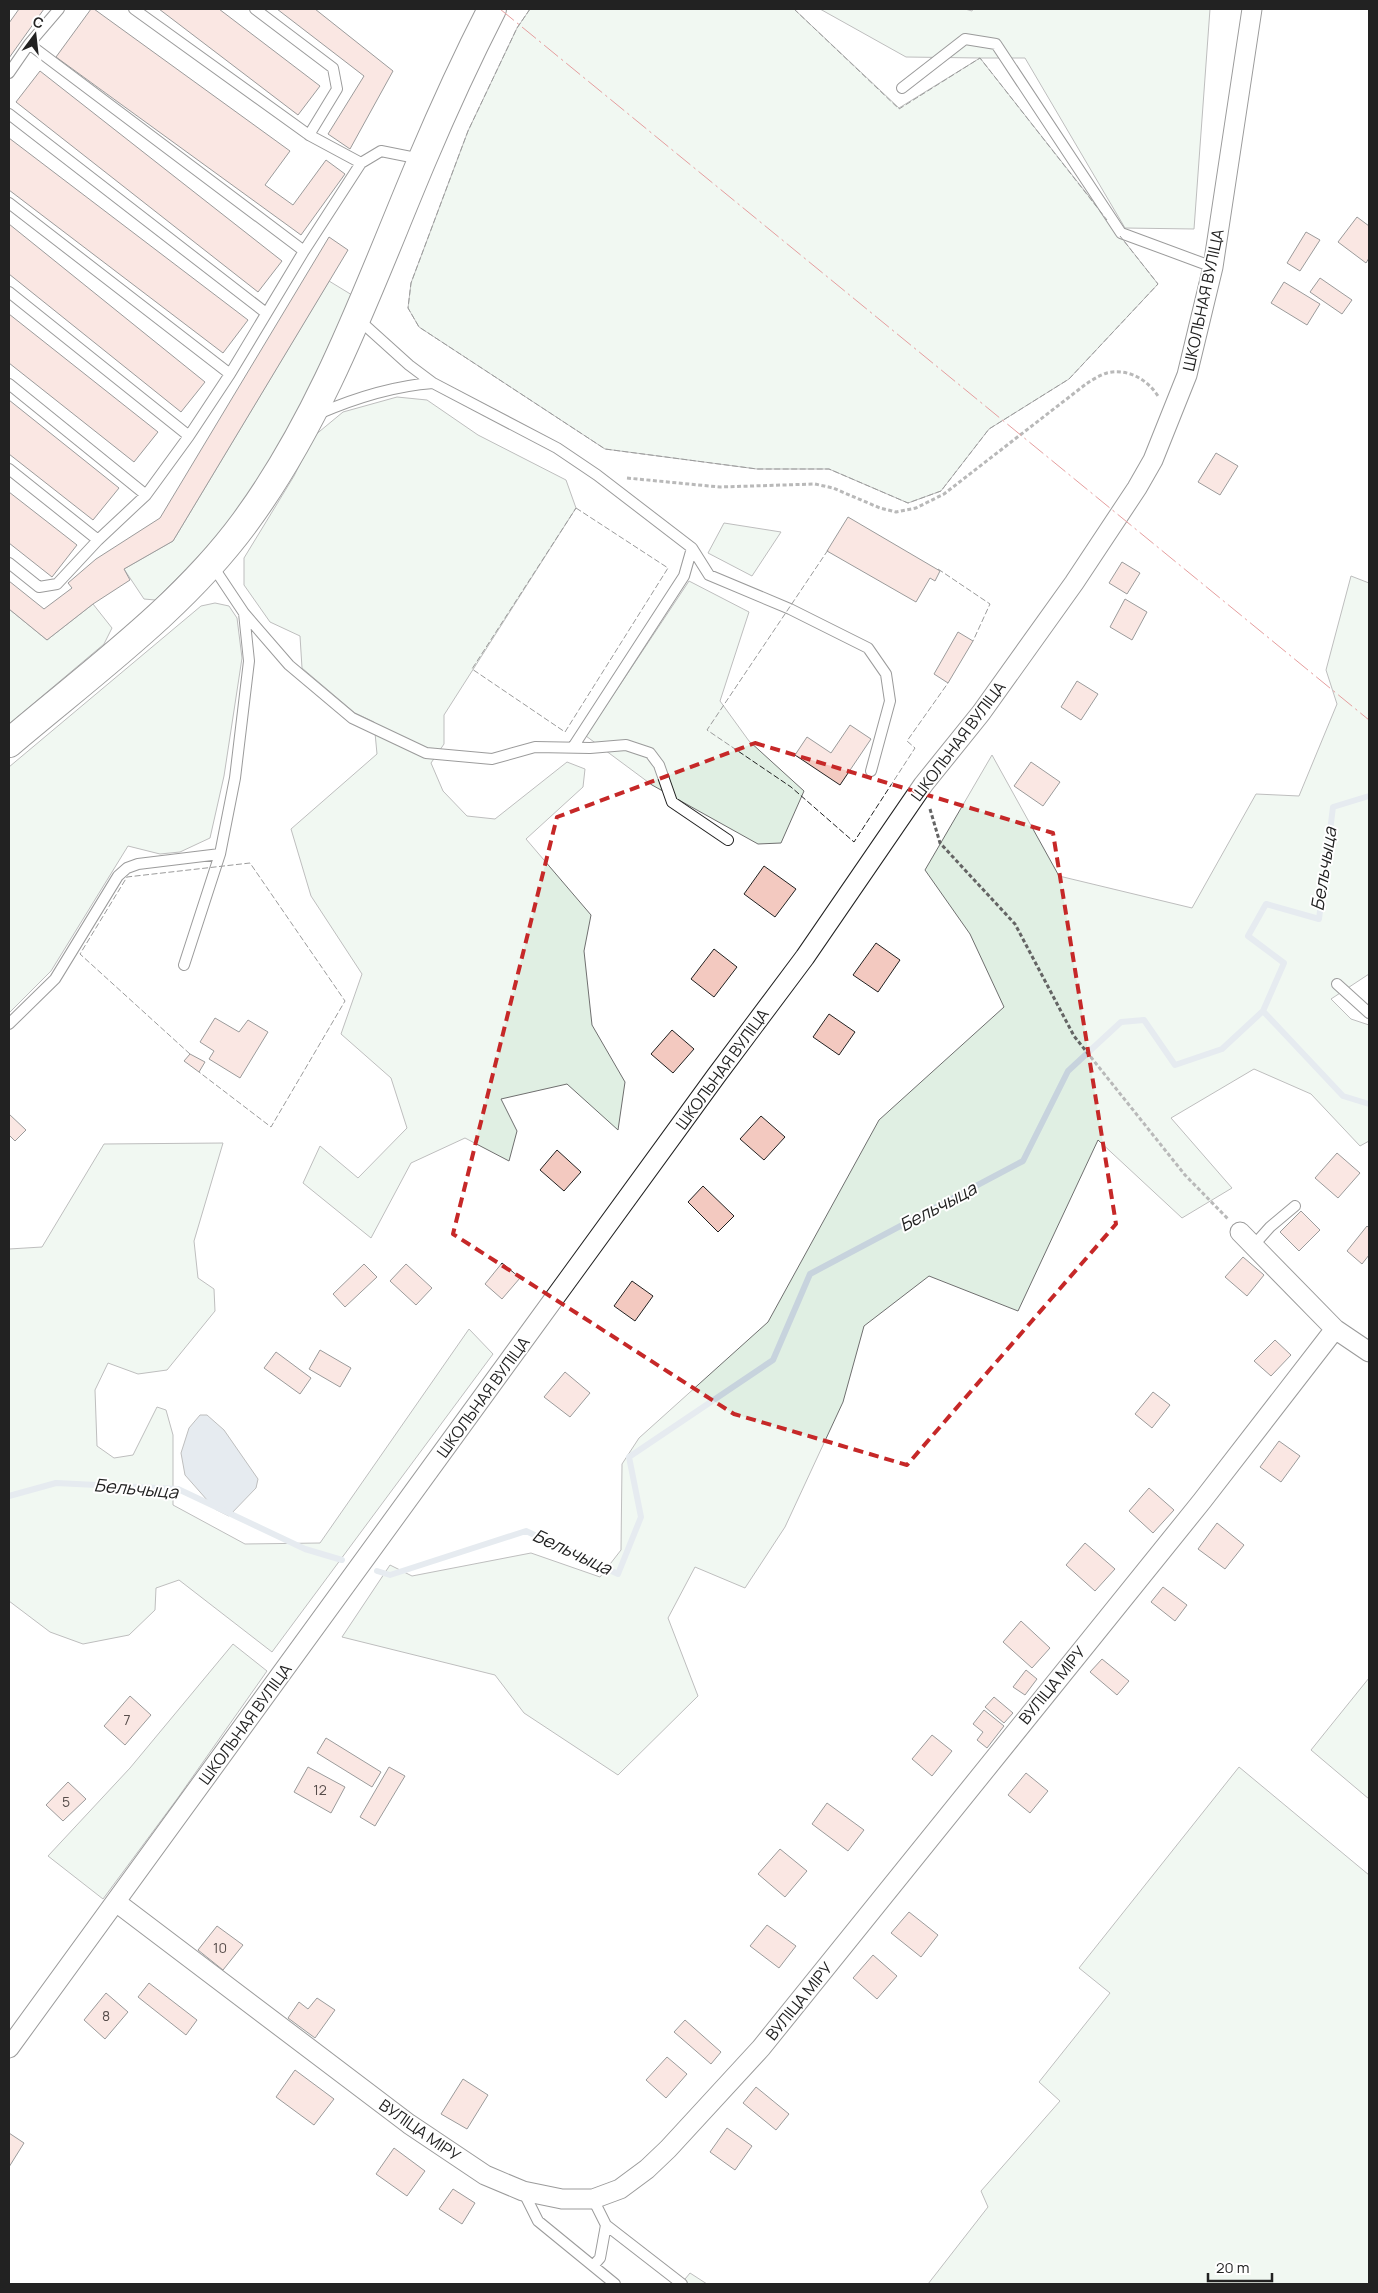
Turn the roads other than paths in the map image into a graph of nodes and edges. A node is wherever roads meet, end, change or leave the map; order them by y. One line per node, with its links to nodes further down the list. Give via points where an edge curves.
1 (59, 9): 6 (lane)
2 (134, 9): 10 (lane)
3 (255, 9): 10 (lane, via 333,68 337,88)
4 (492, 9): 11 (street)
5 (1252, 9): 15 (street, ШКОЛЬНАЯ ВУЛІЦА)
6 (29, 44): 7 (lane); 14 (lane)
7 (9, 73)
8 (902, 88): 15 (lane, via 965,39 996,44 1121,233)
9 (9, 114): 17 (lane)
10 (308, 136): 12 (lane)
11 (422, 159): 12 (lane, via 381,151); 18 (street)
12 (361, 164): 14 (lane)
13 (9, 203): 19 (lane)
14 (304, 251): 17 (lane)
15 (1213, 267): 45 (street, ШКОЛЬНАЯ ВУЛІЦА, via 1189,367 1154,460 1074,583 980,713 923,785 805,957)
16 (9, 292): 23 (lane)
17 (266, 313): 19 (lane)
18 (357, 318): 20 (lane); 22 (street)
19 (230, 374): 23 (lane)
20 (433, 383): 22 (lane, via 408,385 350,400); 27 (lane, via 557,448)
21 (9, 384): 25 (lane)
22 (310, 418): 29 (street, via 245,523)
23 (189, 436): 25 (lane)
24 (9, 469): 26 (lane)
25 (146, 495): 26 (lane)
26 (98, 540): 28 (lane, via 57,584 39,587)
27 (692, 548): 32 (lane, via 684,576); 33 (lane, via 709,575 790,609 868,648 886,674 890,701)
28 (9, 563)
29 (211, 564): 30 (lane); 31 (street, via 176,601)
30 (244, 614): 32 (lane, via 289,665 352,718 426,753 492,759 535,746); 35 (lane, via 249,661 235,778)
31 (9, 743)
32 (573, 747): 34 (lane, via 626,745 650,754 659,765 672,802)
33 (871, 771)
34 (728, 840)
35 (220, 854): 36 (lane); 39 (lane, via 127,868 118,876 55,979)
36 (184, 965)
37 (1336, 984): 38 (lane)
38 (1369, 1013)
39 (9, 1024)
40 (1295, 1206): 42 (lane)
41 (1240, 1232): 42 (street)
42 (1253, 1246): 43 (street)
43 (1335, 1329): 44 (street); 48 (street, ВУЛІЦА МІРУ, via 1202,1501 761,2048 647,2169 620,2189)
44 (1369, 1352)
45 (116, 1902): 46 (street, ШКОЛЬНАЯ ВУЛІЦА); 47 (street, ВУЛІЦА МІРУ, via 409,2124 485,2175)
46 (9, 2048)
47 (523, 2192): 48 (street, ВУЛІЦА МІРУ, via 562,2199); 50 (lane, via 538,2221)
48 (593, 2198): 49 (lane)
49 (606, 2225): 50 (lane, via 600,2258); 51 (lane)
50 (593, 2266): 52 (lane)
51 (678, 2283)
52 (615, 2284)

